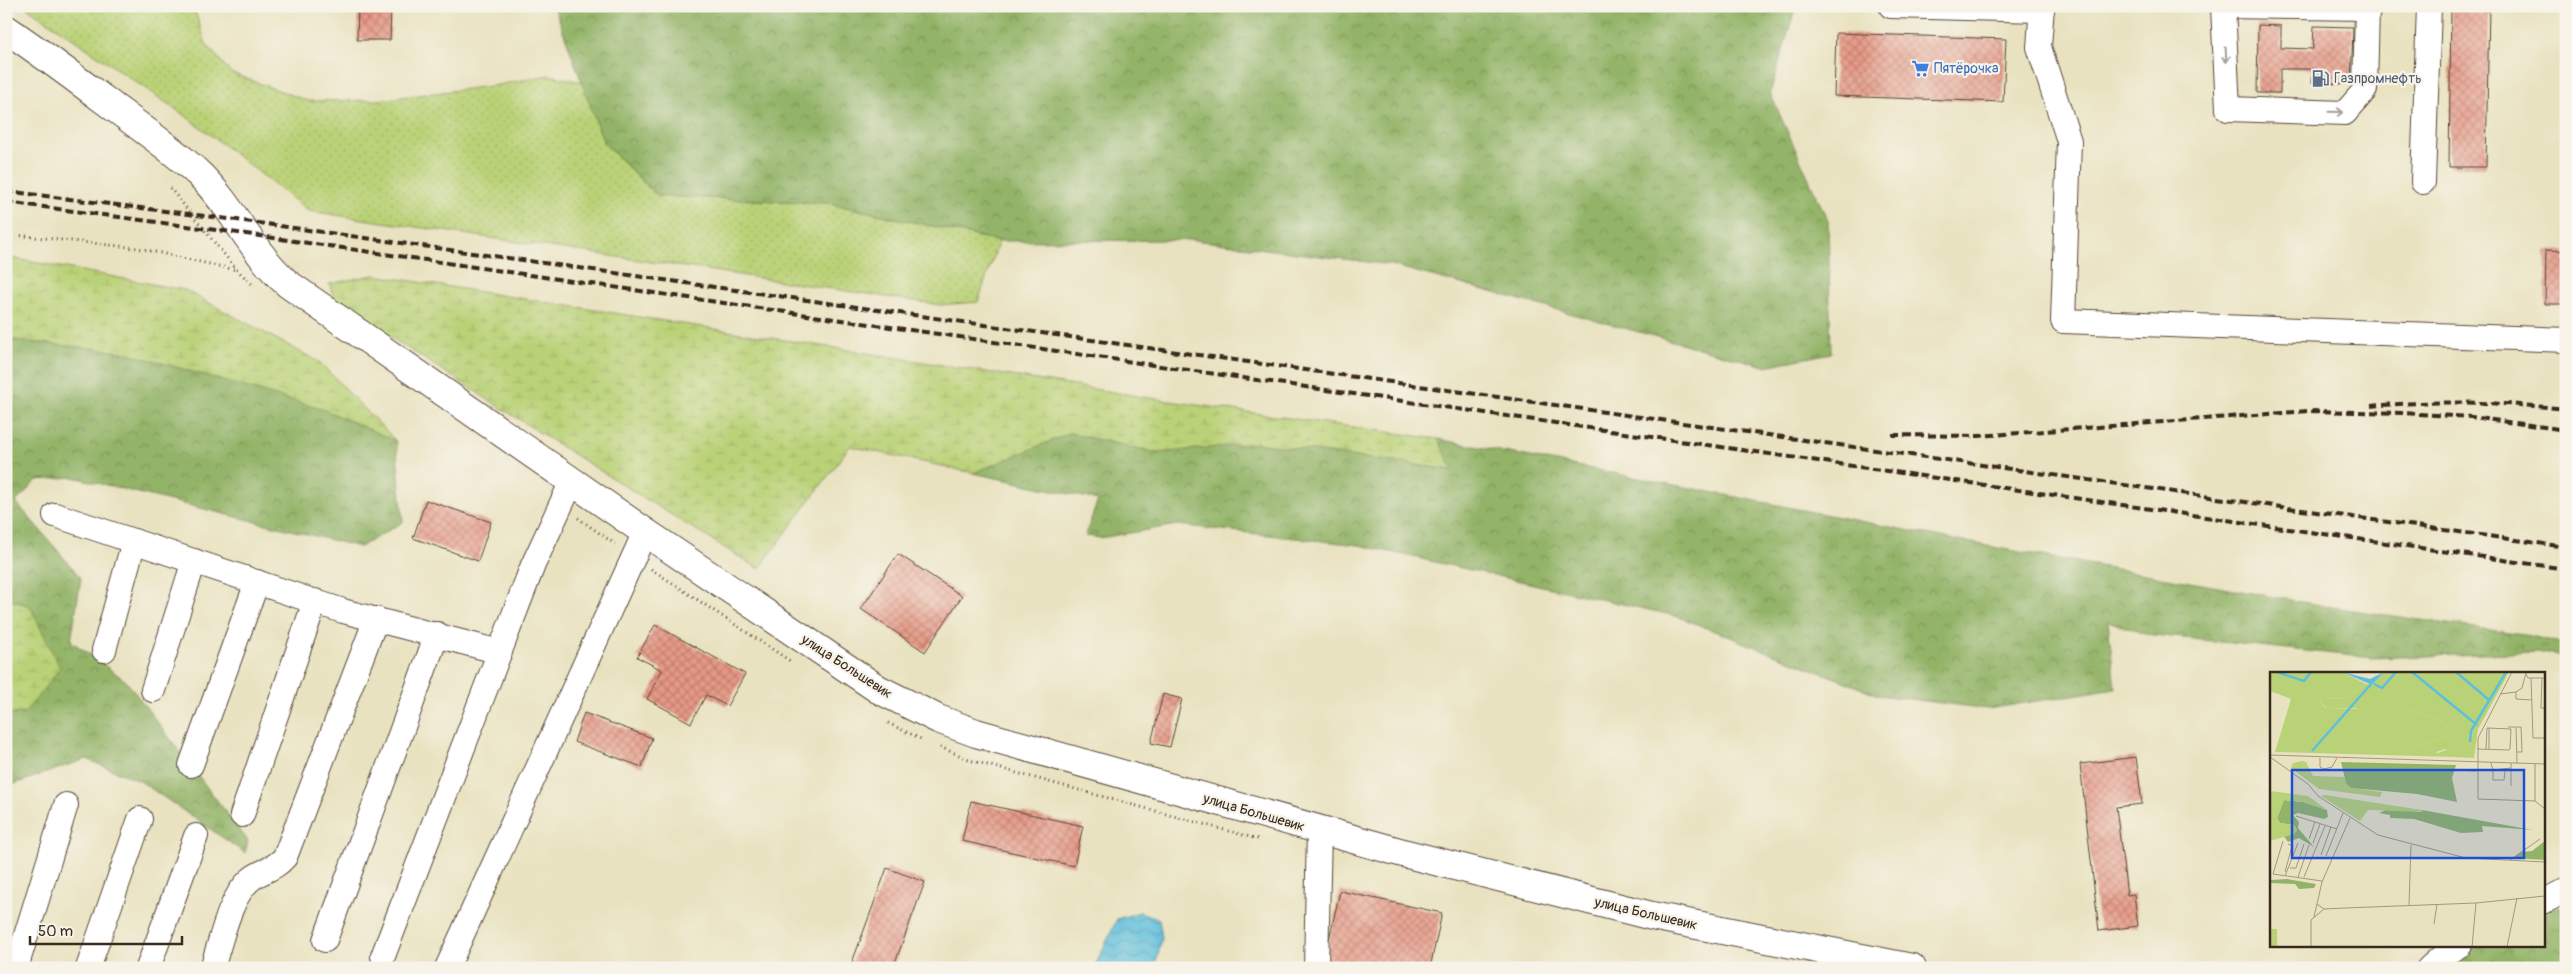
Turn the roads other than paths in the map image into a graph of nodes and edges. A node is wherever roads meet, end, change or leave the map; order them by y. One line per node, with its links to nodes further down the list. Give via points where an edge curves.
1 (1891, 6): 5 (street)
2 (2223, 6): 4 (street); 4 (street, one-way to 4, via 2228,109 2345,113 2365,90)
3 (2429, 6): 7 (street)
4 (2370, 7)
5 (2042, 8): 8 (street, via 2039,47 2069,141 2063,320)
6 (6, 29): 9 (main road, улица Большевик, via 199,175 230,209 274,272 288,284)
7 (2423, 182)
8 (2566, 340)
9 (572, 481): 11 (main road, улица Большевик); 19 (street, via 533,565)
10 (55, 515): 12 (street)
11 (645, 532): 25 (main road, улица Большевик, via 878,689 938,719 976,733); 36 (street)
12 (134, 541): 13 (street); 18 (street)
13 (194, 561): 14 (street); 20 (street)
14 (257, 582): 15 (street); 21 (street)
15 (315, 601): 16 (street); 23 (street)
16 (376, 619): 17 (street); 35 (street, via 285,857 277,866 252,877 244,885)
17 (437, 634): 19 (street); 29 (street)
18 (104, 650)
19 (500, 652): 31 (street)
20 (153, 690)
21 (191, 765)
22 (66, 805): 32 (street)
23 (242, 815)
24 (140, 819): 33 (street)
25 (1319, 830): 37 (street); 38 (main road, улица Большевик, via 1652,916)
26 (196, 836): 34 (street)
27 (2566, 890): 28 (street)
28 (2544, 901)
29 (325, 940)
30 (2458, 946): 39 (street)
31 (383, 956)
32 (16, 968)
33 (88, 968)
34 (148, 968)
35 (212, 968)
36 (448, 968)
37 (1316, 968)
38 (1912, 968)
39 (2429, 968)

